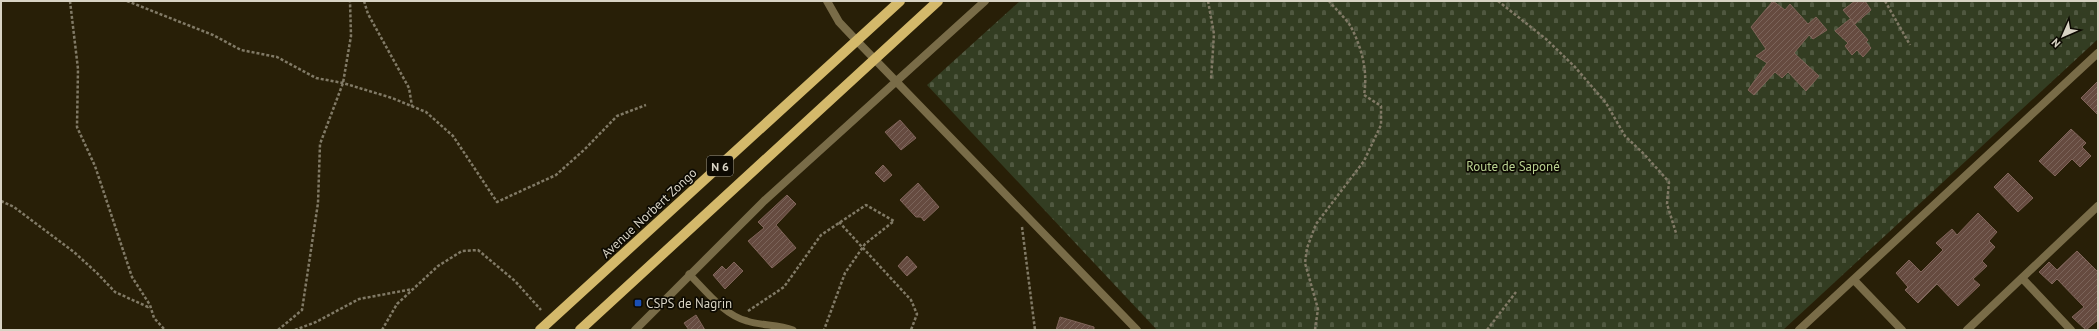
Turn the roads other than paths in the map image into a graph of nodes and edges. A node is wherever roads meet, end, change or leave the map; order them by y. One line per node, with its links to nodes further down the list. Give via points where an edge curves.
1 (827, 1): 5 (street, via 839,22)
2 (900, 1): 5 (main road, Avenue Norbert Zongo / N 6)
3 (938, 1): 7 (main road, N 6)
4 (985, 1): 8 (street)
5 (856, 40): 7 (street); 13 (main road, Avenue Norbert Zongo / N 6)
6 (2098, 53): 12 (street)
7 (874, 58): 8 (street); 14 (main road, N 6)
8 (896, 82): 10 (street, via 764,201); 17 (street)
9 (2098, 206): 11 (street)
10 (689, 274): 15 (street); 16 (lane, via 737,318)
11 (2022, 278): 20 (street); 21 (street)
12 (1854, 280): 18 (street); 19 (street)
13 (540, 330)
14 (580, 330)
15 (635, 330)
16 (793, 330)
17 (1137, 330)
18 (1799, 330)
19 (1902, 330)
20 (1966, 330)
21 (2071, 330)

